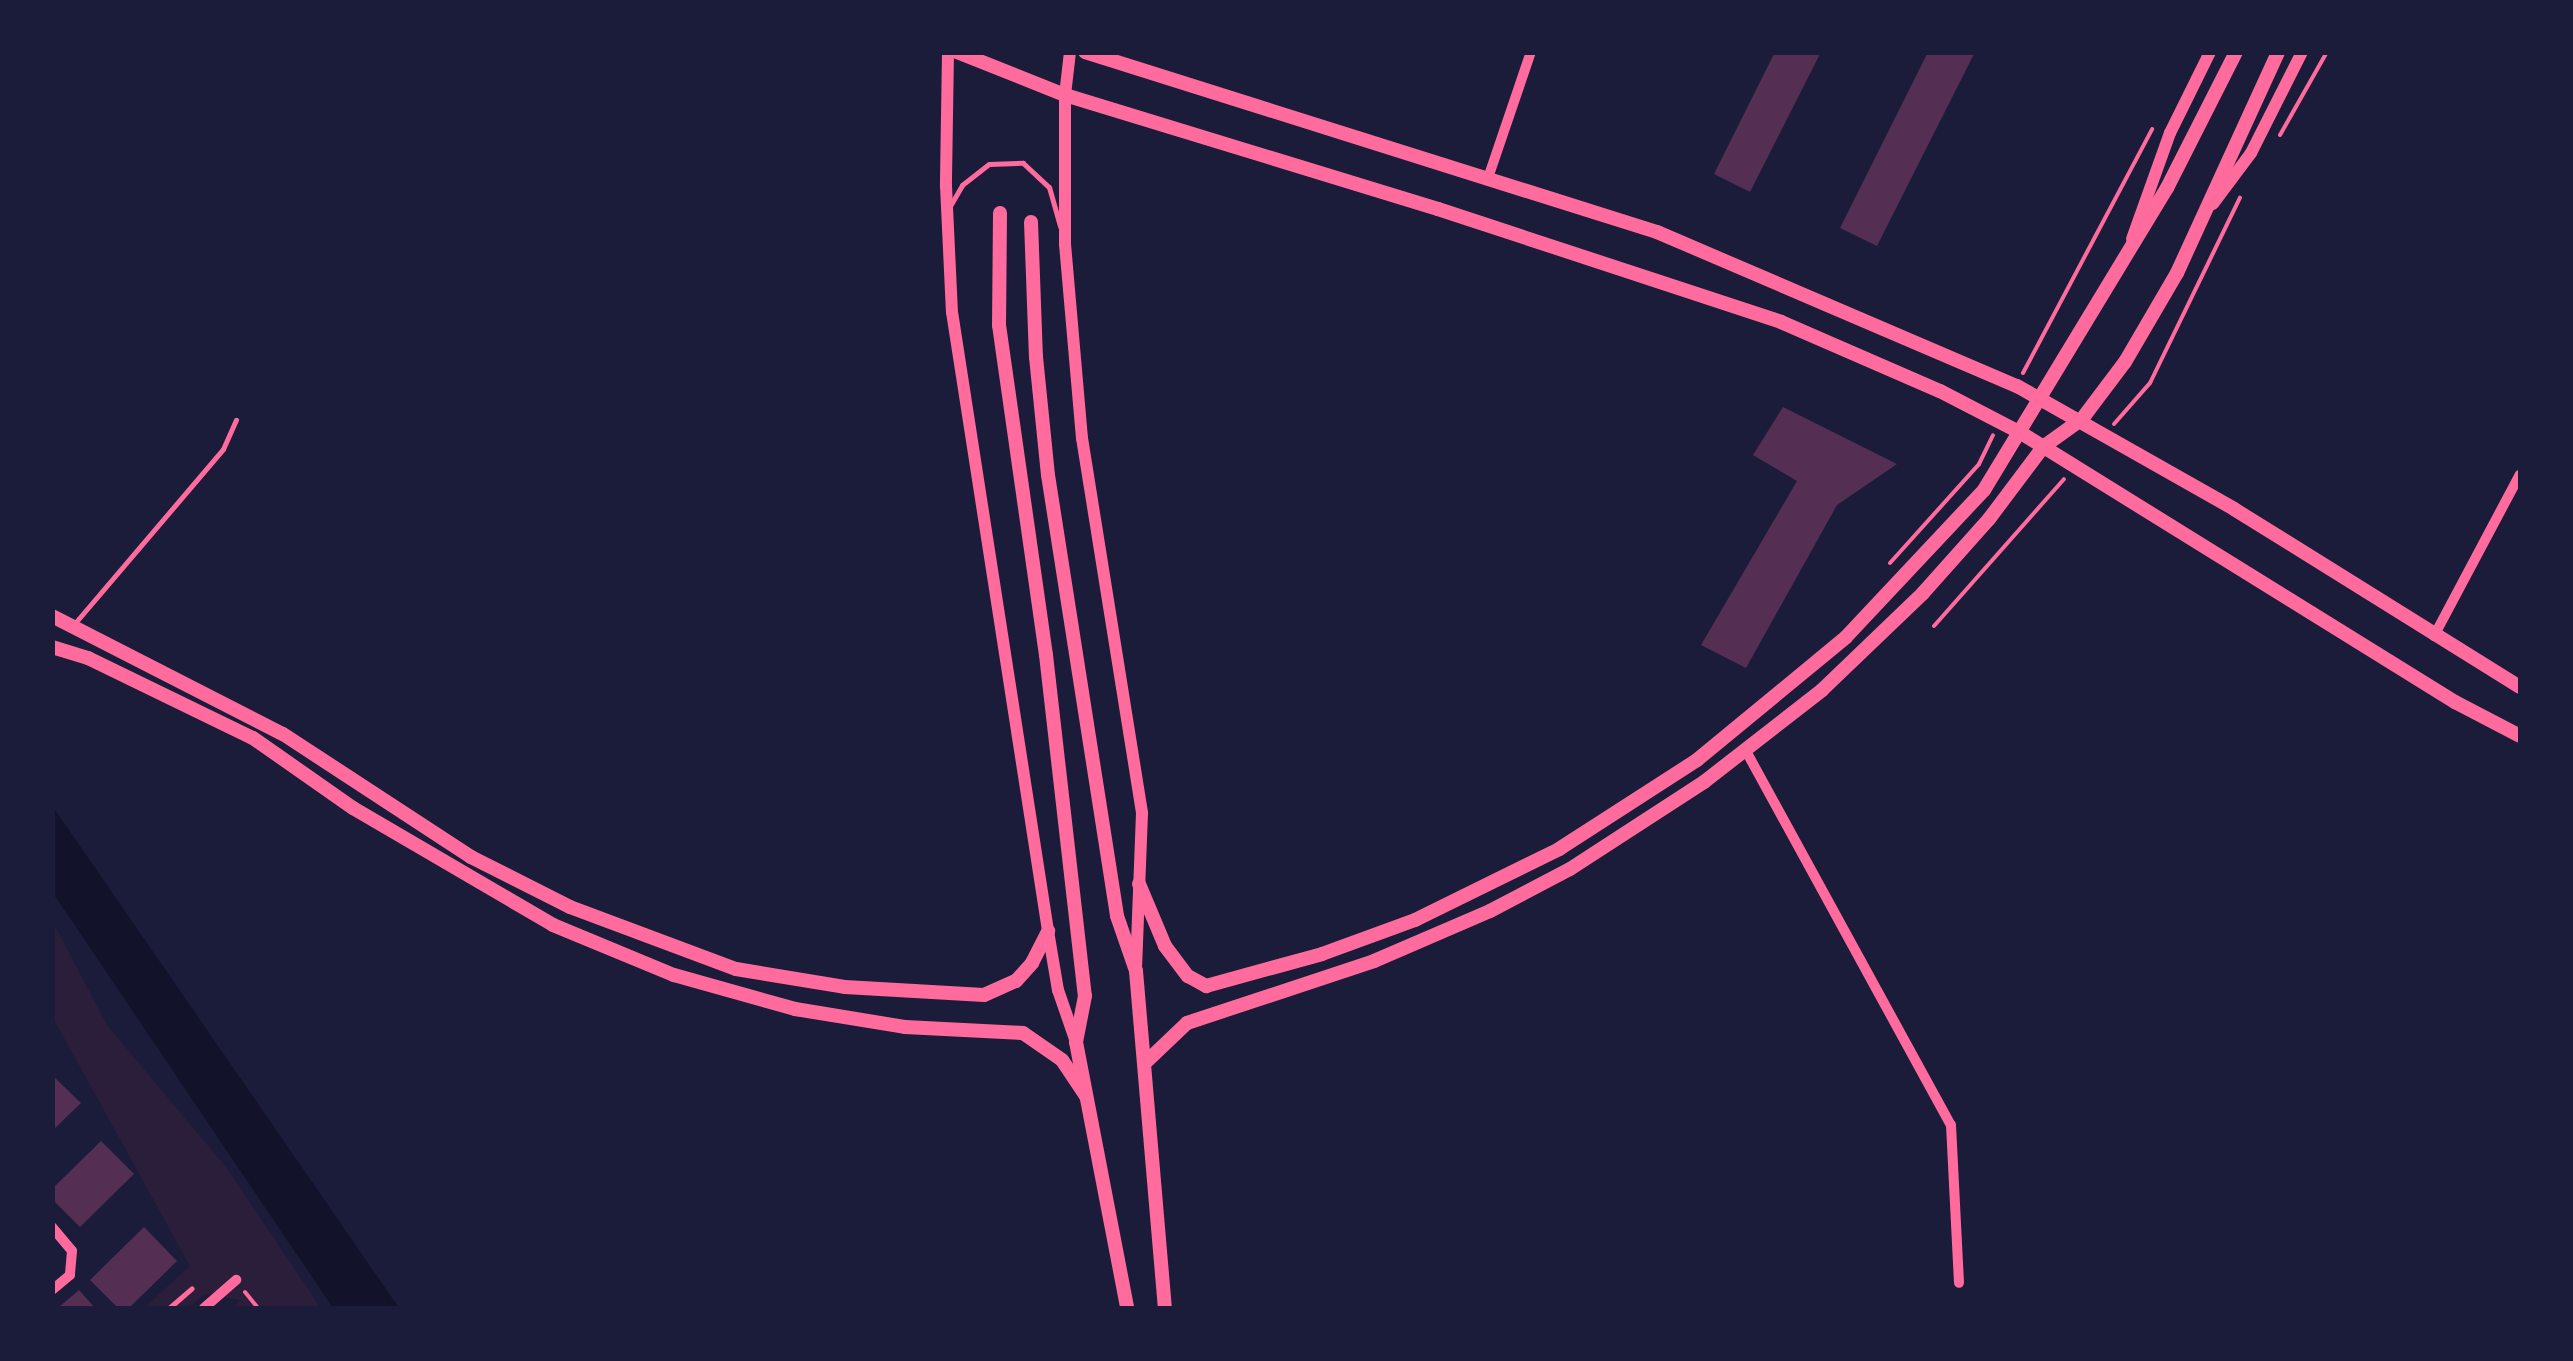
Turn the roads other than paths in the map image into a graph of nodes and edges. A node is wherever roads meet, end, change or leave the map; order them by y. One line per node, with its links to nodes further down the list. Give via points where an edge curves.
1 (948, 52): 12 (street)
2 (956, 52): 10 (main road)
3 (1070, 52): 10 (street)
4 (1085, 52): 11 (main road)
5 (1530, 52): 11 (street)
6 (2210, 52): 16 (street, via 2170,133)
7 (2236, 52): 16 (main road)
8 (2278, 52): 17 (main road)
9 (2302, 52): 17 (street, via 2251,154 2215,200)
10 (1065, 95): 15 (street); 21 (main road, via 1781,322)
11 (1488, 178): 18 (main road, via 1675,239)
12 (947, 210): 15 (lane, via 962,185 989,164 1022,163 1049,187); 32 (street, via 952,312)
13 (1000, 213): 34 (main road, via 999,325 1085,996)
14 (1031, 222): 33 (main road, via 1048,475 1117,916)
15 (1065, 244): 31 (street, via 1082,438 1142,813)
16 (2124, 262): 18 (main road)
17 (2177, 273): 20 (main road)
18 (2040, 396): 20 (main road); 21 (main road)
19 (236, 420): 25 (lane, via 223,449)
20 (2082, 420): 22 (main road); 26 (main road)
21 (2021, 433): 22 (main road); 31 (main road, via 1984,490 1934,547 1820,660 1697,760 1529,864 1366,939 1206,986 1188,976 1154,928)
22 (2043, 448): 29 (main road); 30 (main road, via 1923,593 1822,690)
23 (2520, 474): 26 (street)
24 (52, 616): 25 (main road)
25 (73, 625): 32 (main road, via 283,734 471,857 570,907 736,969 845,987 984,994 1016,981)
26 (2434, 636): 28 (main road)
27 (52, 647): 36 (main road, via 253,738 352,808 553,924 674,975 795,1009 905,1027 1023,1033 1062,1060)
28 (2520, 687)
29 (2520, 736)
30 (1746, 751): 35 (main road, via 1645,822 1527,892 1341,974 1187,1023); 39 (street, via 1951,1125)
31 (1139, 884): 33 (street)
32 (1048, 931): 34 (street)
33 (1136, 971): 35 (main road)
34 (1076, 1042): 36 (main road)
35 (1144, 1063): 45 (main road)
36 (1086, 1096): 44 (main road)
37 (52, 1227): 41 (street, via 72,1251 70,1276)
38 (236, 1280): 43 (street)
39 (1959, 1283)
40 (192, 1288): 42 (lane)
41 (52, 1290)
42 (169, 1308)
43 (204, 1308)
44 (1126, 1308)
45 (1164, 1308)

